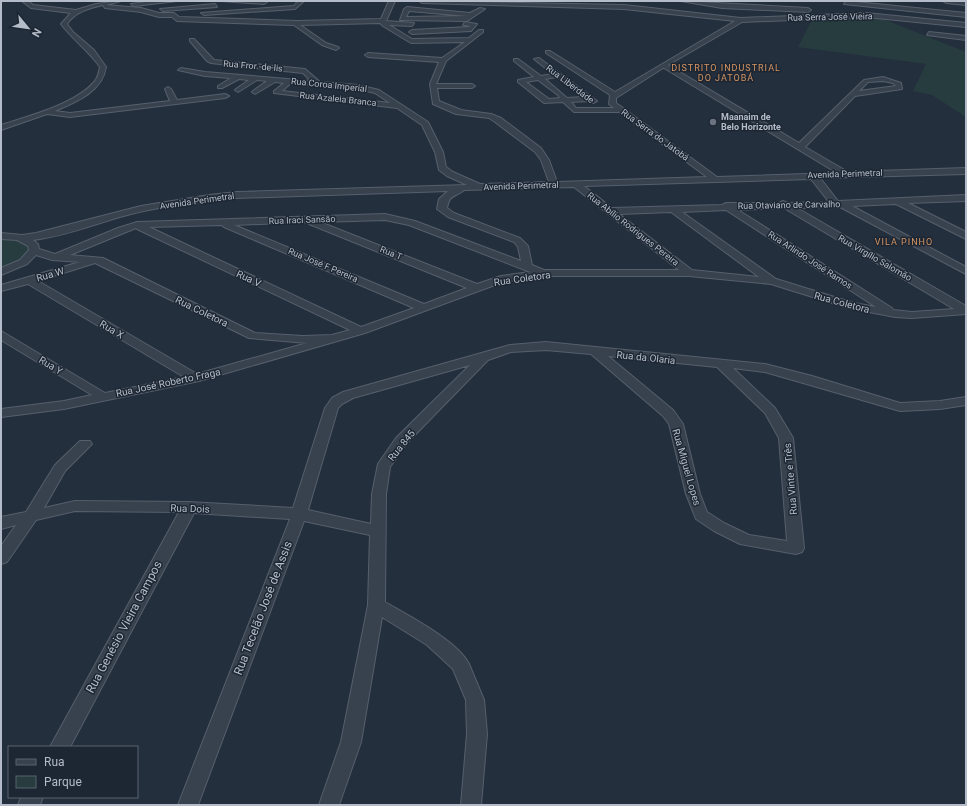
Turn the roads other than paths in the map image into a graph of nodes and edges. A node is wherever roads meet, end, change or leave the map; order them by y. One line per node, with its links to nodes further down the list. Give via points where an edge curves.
1 (25, 1): 42 (street, via 31,6)
2 (118, 1): 28 (street)
3 (180, 1): 12 (street); 34 (street)
4 (196, 1): 32 (street)
5 (211, 1): 29 (street)
6 (301, 1): 45 (street, via 295,7 286,8 286,13)
7 (392, 1): 41 (street)
8 (422, 1): 19 (street)
9 (684, 1): 37 (street, via 722,6)
10 (743, 1): 22 (street)
11 (946, 1): 25 (street)
12 (165, 2): 17 (street); 35 (street)
13 (226, 2): 14 (street); 27 (street); 30 (street)
14 (266, 2): 15 (street); 18 (street); 45 (street)
15 (272, 2)
16 (494, 2): 19 (street); 20 (street)
17 (150, 3): 26 (street); 39 (street)
18 (250, 3): 27 (street); 40 (street)
19 (486, 3): 36 (street)
20 (565, 3): 21 (street)
21 (597, 3): 53 (street)
22 (779, 3): 37 (street)
23 (846, 3): 24 (street)
24 (871, 3): 47 (street); 50 (street)
25 (966, 3)
26 (134, 4): 28 (street); 38 (street)
27 (234, 4): 44 (street)
28 (101, 5): 38 (street); 42 (street)
29 (205, 6): 30 (street); 32 (street); 51 (street)
30 (218, 6): 43 (street)
31 (417, 6): 36 (street)
32 (190, 7): 34 (street); 46 (street)
33 (171, 8): 34 (street); 35 (street); 48 (street)
34 (178, 8)
35 (160, 9): 39 (street)
36 (482, 9): 49 (street)
37 (792, 9): 52 (street, via 814,11)
38 (129, 10): 39 (street)
39 (143, 10): 48 (street, via 159,15)
40 (252, 10): 44 (street); 45 (street); 55 (street)
41 (399, 11): 49 (street, via 407,9); 49 (street, via 402,19 467,19); 57 (street)
42 (77, 12): 121 (street, via 64,24 92,51 103,67 102,75 87,91)
43 (220, 12): 44 (street); 51 (street); 54 (street)
44 (236, 12): 58 (street)
45 (270, 12): 56 (street)
46 (190, 14): 48 (street); 51 (street)
47 (966, 14)
48 (174, 15): 51 (street, via 177,19)
49 (472, 15)
50 (866, 15): 52 (street, Rua Serra José Vieira); 61 (street, Rua Serra José Vieira)
51 (206, 16): 54 (street)
52 (828, 17): 53 (street, Rua Serra José Vieira)
53 (741, 20): 82 (street)
54 (223, 22): 58 (street)
55 (258, 22): 56 (street); 58 (street)
56 (270, 22): 59 (street)
57 (383, 22): 59 (street); 60 (street); 69 (street)
58 (240, 23)
59 (297, 23): 72 (street, via 296,25 324,44)
60 (395, 24): 63 (street); 63 (street, via 474,24 471,29)
61 (966, 25)
62 (481, 31): 68 (street)
63 (414, 33): 64 (street); 69 (street, via 417,37)
64 (459, 34)
65 (929, 34): 66 (street)
66 (966, 38)
67 (192, 40): 80 (street, Rua Fror -de-lis, via 209,60)
68 (470, 40): 69 (street); 73 (street)
69 (411, 41): 75 (street, via 411,44)
70 (432, 45): 73 (street)
71 (378, 47): 77 (street, via 368,55)
72 (336, 48)
73 (461, 48): 77 (street)
74 (388, 49): 75 (street)
75 (424, 51): 77 (street)
76 (548, 52): 110 (street)
77 (444, 58): 100 (street)
78 (537, 59): 90 (street, Rua Liberdade)
79 (516, 60): 93 (street)
80 (221, 63): 81 (street, Rua Fror -de-lis); 88 (street)
81 (237, 64): 83 (street, Rua Fror -de-lis); 89 (street)
82 (665, 64): 110 (street); 124 (street, via 670,70)
83 (253, 66): 84 (street, Rua Fror -de-lis); 92 (street)
84 (270, 67): 85 (street, Rua Fror -de-lis); 91 (street)
85 (286, 69): 87 (street, Rua Fror -de-lis); 94 (street)
86 (181, 70): 88 (street, Rua Coroa Imperial)
87 (303, 70): 95 (street); 98 (street)
88 (202, 74): 89 (street, Rua Coroa Imperial)
89 (219, 75): 92 (street, Rua Coroa Imperial); 96 (street)
90 (558, 75): 93 (street); 113 (street, Rua Liberdade)
91 (256, 76): 92 (street, Rua Coroa Imperial); 94 (street, Rua Coroa Imperial); 105 (street)
92 (237, 77): 102 (street)
93 (538, 77): 115 (street); 115 (street, via 520,81 547,101)
94 (271, 80): 95 (street, Rua Coroa Imperial); 106 (street)
95 (289, 81): 97 (street, Rua Coroa Imperial); 108 (street, Rua Azaleia Branca, via 277,93)
96 (207, 83)
97 (308, 83): 98 (street, Rua Coroa Imperial); 108 (street)
98 (318, 84): 99 (street, Rua Coroa Imperial)
99 (328, 85): 103 (street, Rua Coroa Imperial); 112 (street)
100 (433, 86): 101 (street); 129 (street, via 436,102 459,112 494,118 538,150 546,160)
101 (472, 86)
102 (220, 87)
103 (364, 88): 114 (street); 117 (street, Rua Coroa Imperial, via 377,91)
104 (168, 89): 116 (street)
105 (238, 90)
106 (255, 92)
107 (98, 93): 122 (street)
108 (293, 94): 112 (street, Rua Azaleia Branca)
109 (856, 94): 109 (street, via 866,81 873,79 895,82 900,88); 124 (street)
110 (614, 95): 120 (street, Rua Serra do Jatobá, via 613,104)
111 (225, 96): 116 (street)
112 (310, 96): 114 (street, Rua Azaleia Branca)
113 (590, 99): 115 (street); 119 (street, Rua Liberdade)
114 (347, 100): 117 (street, Rua Azaleia Branca); 118 (street)
115 (567, 100): 119 (street, via 574,110)
116 (174, 102): 122 (street, via 70,115)
117 (398, 106): 131 (street, Rua Coroa Imperial, via 425,124 439,152 442,168)
118 (335, 107)
119 (602, 110): 120 (street)
120 (621, 110): 128 (street, Rua Serra do Jatobá)
121 (45, 112): 122 (street); 123 (street)
122 (54, 114)
123 (1, 128)
124 (800, 147): 126 (street)
125 (966, 171): 126 (street, Avenida Perimetral)
126 (845, 174): 127 (street, Avenida Perimetral)
127 (813, 175): 128 (street, Avenida Perimetral); 137 (street)
128 (714, 178): 130 (street, Avenida Perimetral)
129 (554, 185): 130 (street, Avenida Perimetral); 131 (street, Avenida Perimetral)
130 (577, 185): 141 (street, Rua Abílio Rodrigues Pereira)
131 (478, 187): 132 (street, Avenida Perimetral)
132 (465, 188): 145 (street, Avenida Perimetral, via 281,193 203,198 127,212); 153 (street, via 452,192 444,199 442,210 517,240 524,246)
133 (966, 198): 134 (street, Rua Otaviano de Carvalho)
134 (954, 199): 135 (street, Rua Otaviano de Carvalho); 138 (street)
135 (898, 202): 137 (street, Rua Otaviano de Carvalho); 147 (street)
136 (783, 204): 137 (street, Rua Otaviano de Carvalho); 139 (street, Rua Otaviano de Carvalho); 163 (street, Rua Virgílio Salomão)
137 (838, 204): 154 (street)
138 (966, 204)
139 (726, 206): 140 (street, Rua Otaviano de Carvalho); 164 (street, Rua Arlindo José Ramos)
140 (671, 208): 141 (street, Rua Otaviano de Carvalho); 159 (street)
141 (612, 210): 157 (street, Rua Abílio Rodrigues Pereira)
142 (307, 220): 143 (street, Rua Iraci Sansão); 153 (street, Rua Iraci Sansão, via 385,217 412,223); 160 (street, Rua T)
143 (223, 223): 144 (street, Rua Iraci Sansão); 162 (street, Rua José F Pereira)
144 (137, 226): 150 (street, Rua Iraci Sansão); 165 (street, Rua V)
145 (79, 227): 148 (street, Avenida Perimetral); 149 (street, Avenida Perimetral, via 51,238)
146 (1, 236): 148 (street, Avenida Perimetral)
147 (966, 236)
148 (24, 238): 149 (street, via 34,245)
149 (35, 251): 150 (street, Rua Coletora); 152 (street, Avenida Perimetral)
150 (54, 257): 151 (street, Rua Coletora); 152 (street, Rua Coletora)
151 (99, 260): 158 (street, Rua W); 167 (street, Rua Coletora, via 253,336 303,340)
152 (12, 268): 155 (street)
153 (527, 268): 156 (street, Rua Iraci Sansão)
154 (966, 271)
155 (1, 272)
156 (544, 273): 157 (street, Rua Coletora); 160 (street, Rua Coletora, via 501,279)
157 (689, 273): 159 (street, Rua Coletora)
158 (29, 280): 161 (street, Rua W); 171 (street, Rua X)
159 (772, 281): 164 (street, Rua Coletora, via 852,306)
160 (476, 287): 162 (street, Rua Coletora)
161 (1, 288)
162 (422, 307): 165 (street, Rua Coletora)
163 (966, 311): 164 (street, Rua Coletora)
164 (894, 314)
165 (361, 331): 167 (street, Rua Coletora)
166 (1, 335): 172 (street, Rua Y)
167 (333, 339): 171 (street, Rua José Roberto Fraga, via 310,348)
168 (596, 352): 169 (street, Rua da Olaria, via 527,346); 170 (street, Rua da Olaria); 182 (street, Rua Miguel Lopes, via 668,413 676,424 701,515 746,540)
169 (483, 358): 174 (street, Rua da Olaria, via 348,395 337,401); 181 (street, Rua 845, via 401,441 384,467 379,494)
170 (721, 364): 173 (street, Rua da Olaria, via 764,368 794,375 900,407); 182 (street, Rua Vinte e Três, via 770,411 786,438)
171 (195, 378): 172 (street, Rua José Roberto Fraga)
172 (102, 396): 175 (street, Rua José Roberto Fraga, via 64,405)
173 (966, 401)
174 (332, 408): 178 (street, Rua Tecelão José de Assis)
175 (1, 413)
176 (85, 444): 179 (street, via 60,468)
177 (189, 507): 178 (street, Rua Dois); 179 (street, Rua Dois, via 75,506); 185 (street, Rua Genésio Vieira Campos)
178 (299, 514): 181 (street, Rua Dois); 186 (street, Rua Tecelão José de Assis)
179 (32, 515): 180 (street, Rua Dois); 183 (street)
180 (1, 523)
181 (378, 531): 184 (street, Rua 845)
182 (796, 548)
183 (1, 558)
184 (376, 605): 187 (street, Rua 845, via 351,742); 188 (street, via 433,640 460,664 475,700 477,734)
185 (61, 746)
186 (188, 805)
187 (329, 805)
188 (472, 805)

